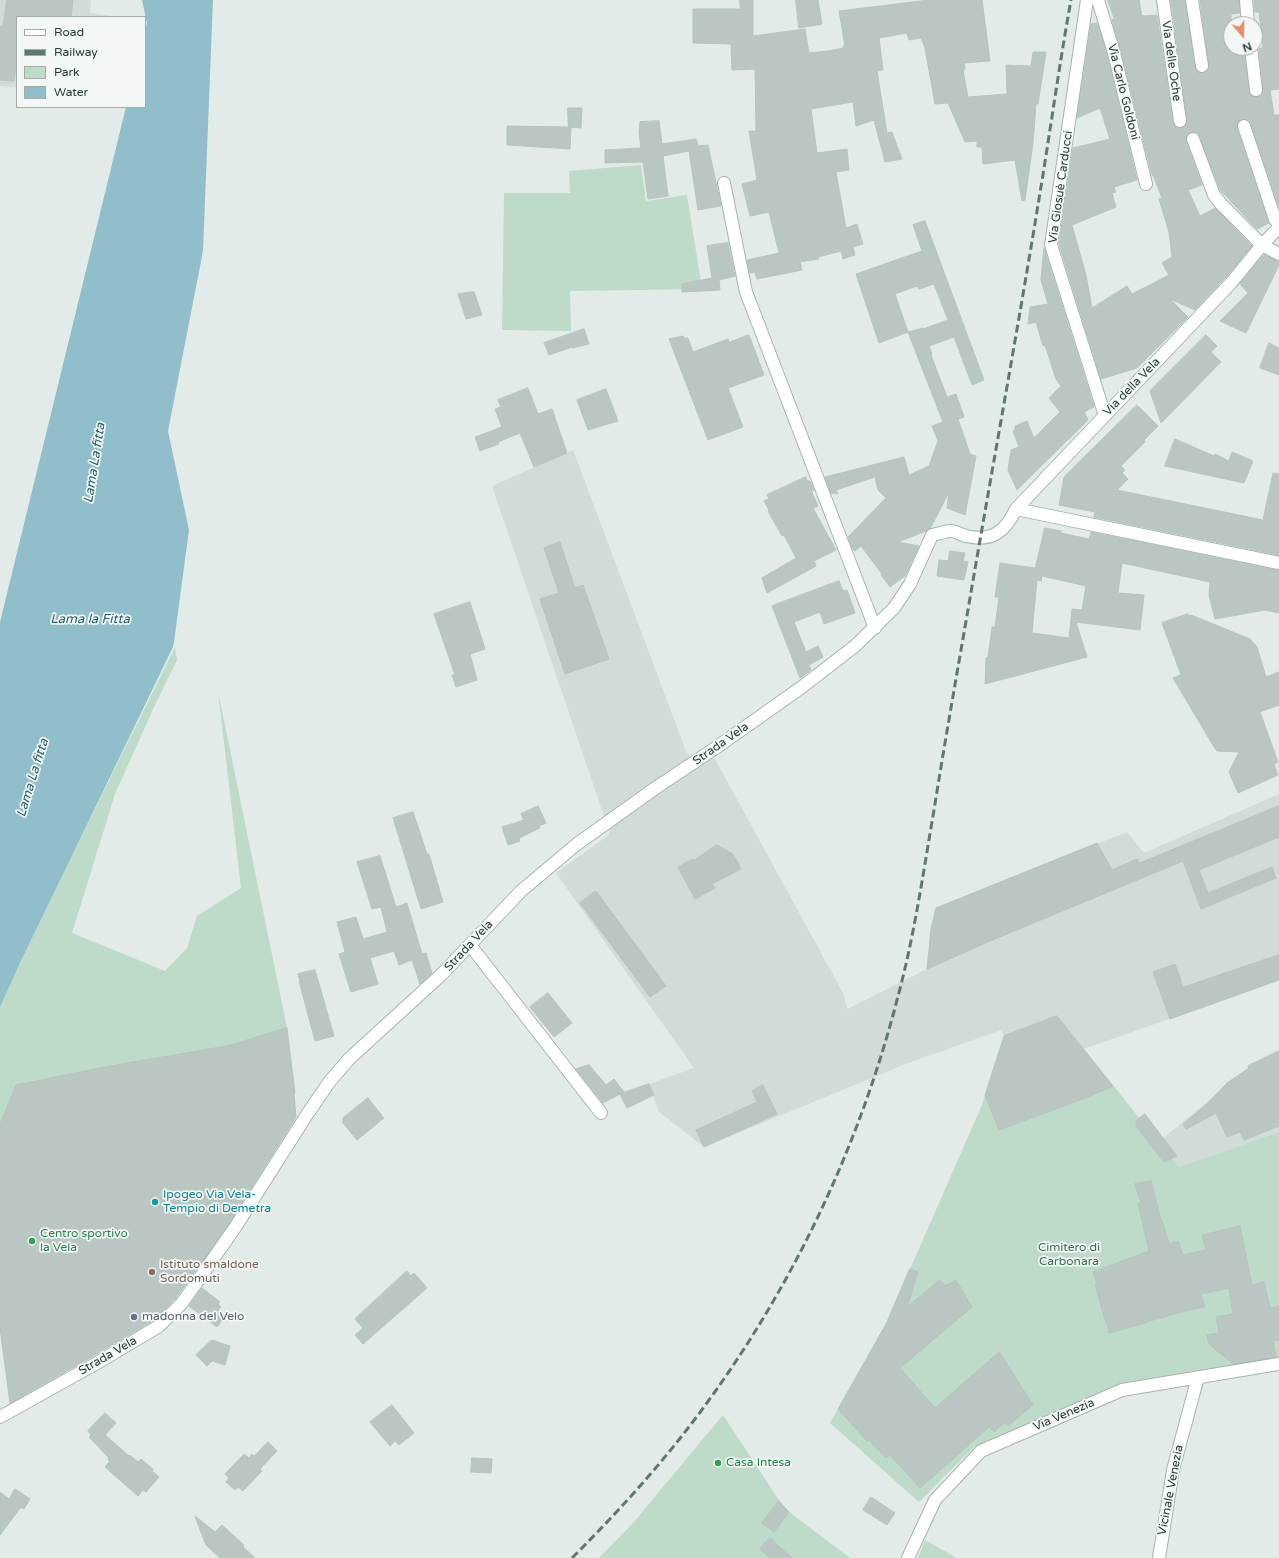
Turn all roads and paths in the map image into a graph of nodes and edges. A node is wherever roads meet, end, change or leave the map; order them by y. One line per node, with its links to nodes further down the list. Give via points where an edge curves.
1 (1087, 0): 18 (street, Via Giosuè Carducci, via 1051,245)
2 (1098, 0): 14 (street, Via Carlo Goldoni, via 1114,53)
3 (1163, 0): 10 (street, Via delle Oche)
4 (1192, 0): 8 (street)
5 (1246, 0): 6 (street)
6 (1247, 16)
7 (1252, 56): 9 (street)
8 (1202, 66)
9 (1256, 90)
10 (1180, 122)
11 (1244, 126): 15 (street)
12 (1193, 139): 16 (street, via 1214,195)
13 (724, 184): 22 (street, via 746,292)
14 (1146, 184)
15 (1279, 226): 16 (street, Via della Vela)
16 (1262, 245): 17 (street); 18 (street, Via della Vela, via 1231,283)
17 (1279, 254)
18 (1105, 416): 19 (street, Via della Vela)
19 (1016, 509): 20 (street, Via della Vela, via 1011,520 997,534); 21 (street)
20 (980, 538): 22 (street, Strada Vela, via 952,531 932,535 910,584 894,608)
21 (1279, 563)
22 (874, 628): 23 (street, Strada Vela, via 802,687 577,844 521,891)
23 (470, 945): 24 (street); 27 (street, Strada Vela, via 349,1059 330,1081 236,1226 182,1303 159,1326)
24 (601, 1113)
25 (1279, 1364): 26 (street, Via Venezia)
26 (1198, 1377): 28 (street, Via Venezia, via 1122,1390 981,1451 935,1500); 29 (street, Vicinale Venezia, via 1173,1470)
27 (0, 1417)
28 (908, 1558)
29 (1159, 1558)

